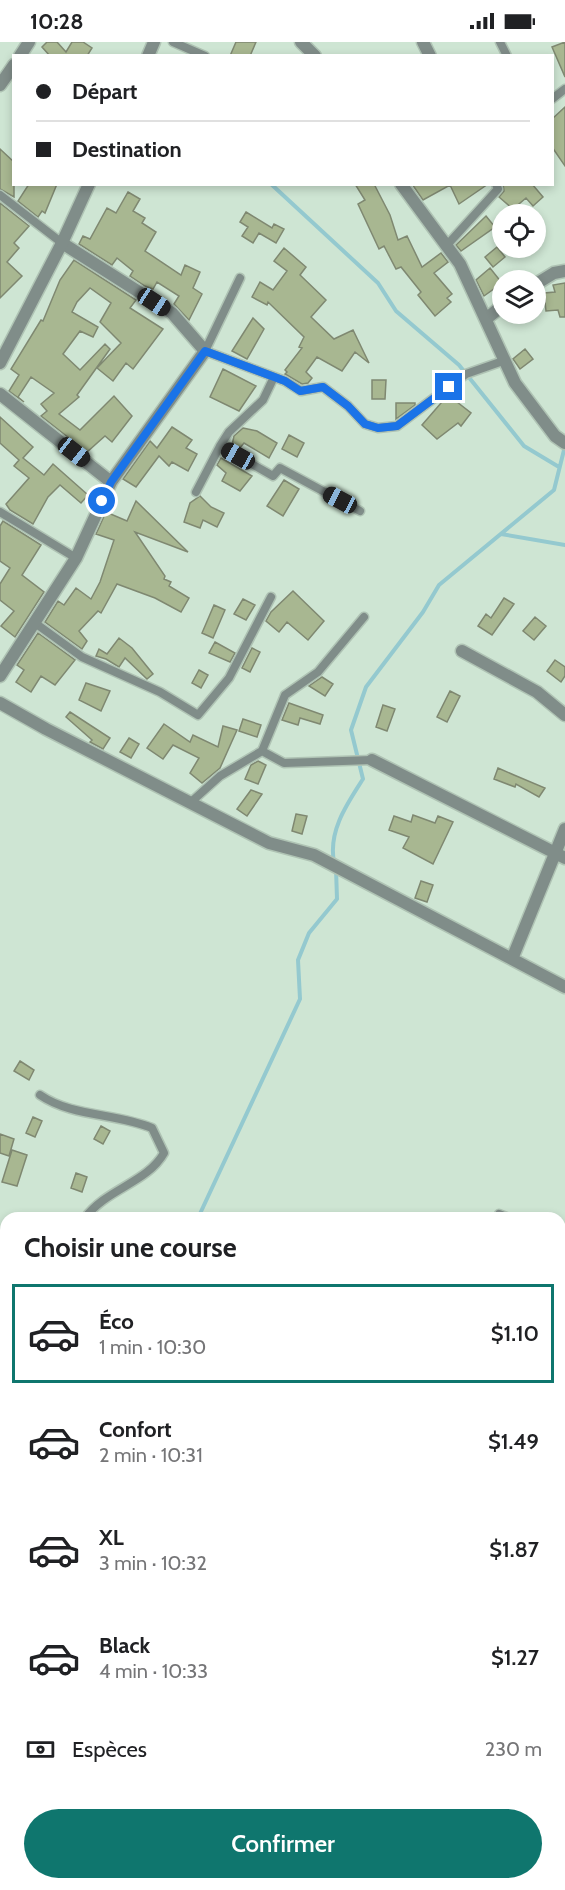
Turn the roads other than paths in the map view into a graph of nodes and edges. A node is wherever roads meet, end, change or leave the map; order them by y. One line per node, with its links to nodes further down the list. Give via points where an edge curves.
1 (173, 42): 3 (lane)
2 (301, 42): 4 (street)
3 (200, 54)
4 (313, 54)
5 (12, 68): 6 (street)
6 (0, 85)
7 (88, 186): 11 (street)
8 (403, 186): 12 (street)
9 (497, 186): 12 (lane)
10 (0, 195): 11 (lane)
11 (62, 243): 18 (street, via 172,313); 19 (street)
12 (448, 244): 17 (street)
13 (565, 271): 15 (street)
14 (240, 278): 18 (lane)
15 (546, 278)
16 (492, 314): 17 (street)
17 (486, 319): 20 (street)
18 (205, 351): 21 (lane); 25 (street)
19 (1, 358)
20 (503, 361): 21 (lane, via 466,374 397,426 378,428 365,424 323,387 300,391); 23 (street, via 555,436)
21 (274, 377): 24 (lane, via 263,400)
22 (0, 394): 25 (street)
23 (565, 443)
24 (220, 446): 26 (lane); 27 (lane, via 273,476 280,468)
25 (111, 482): 29 (street)
26 (196, 492)
27 (360, 511)
28 (0, 513): 29 (lane)
29 (76, 558): 32 (street)
30 (271, 597): 32 (lane, via 229,678 198,715 160,692 82,657)
31 (364, 617): 37 (lane, via 318,672 285,695)
32 (35, 623): 34 (street)
33 (462, 651): 36 (street, via 537,692)
34 (0, 676)
35 (0, 703): 39 (street)
36 (565, 715)
37 (262, 750): 38 (lane, via 284,763); 39 (lane, via 220,776)
38 (372, 760): 41 (street)
39 (190, 803): 42 (street, via 269,843 314,855)
40 (565, 829): 41 (street)
41 (560, 856): 42 (street)
42 (512, 959): 43 (street)
43 (565, 987)
44 (40, 1095): 45 (lane, via 57,1107 111,1115 152,1128 164,1153 156,1167 102,1200)
45 (91, 1212)

